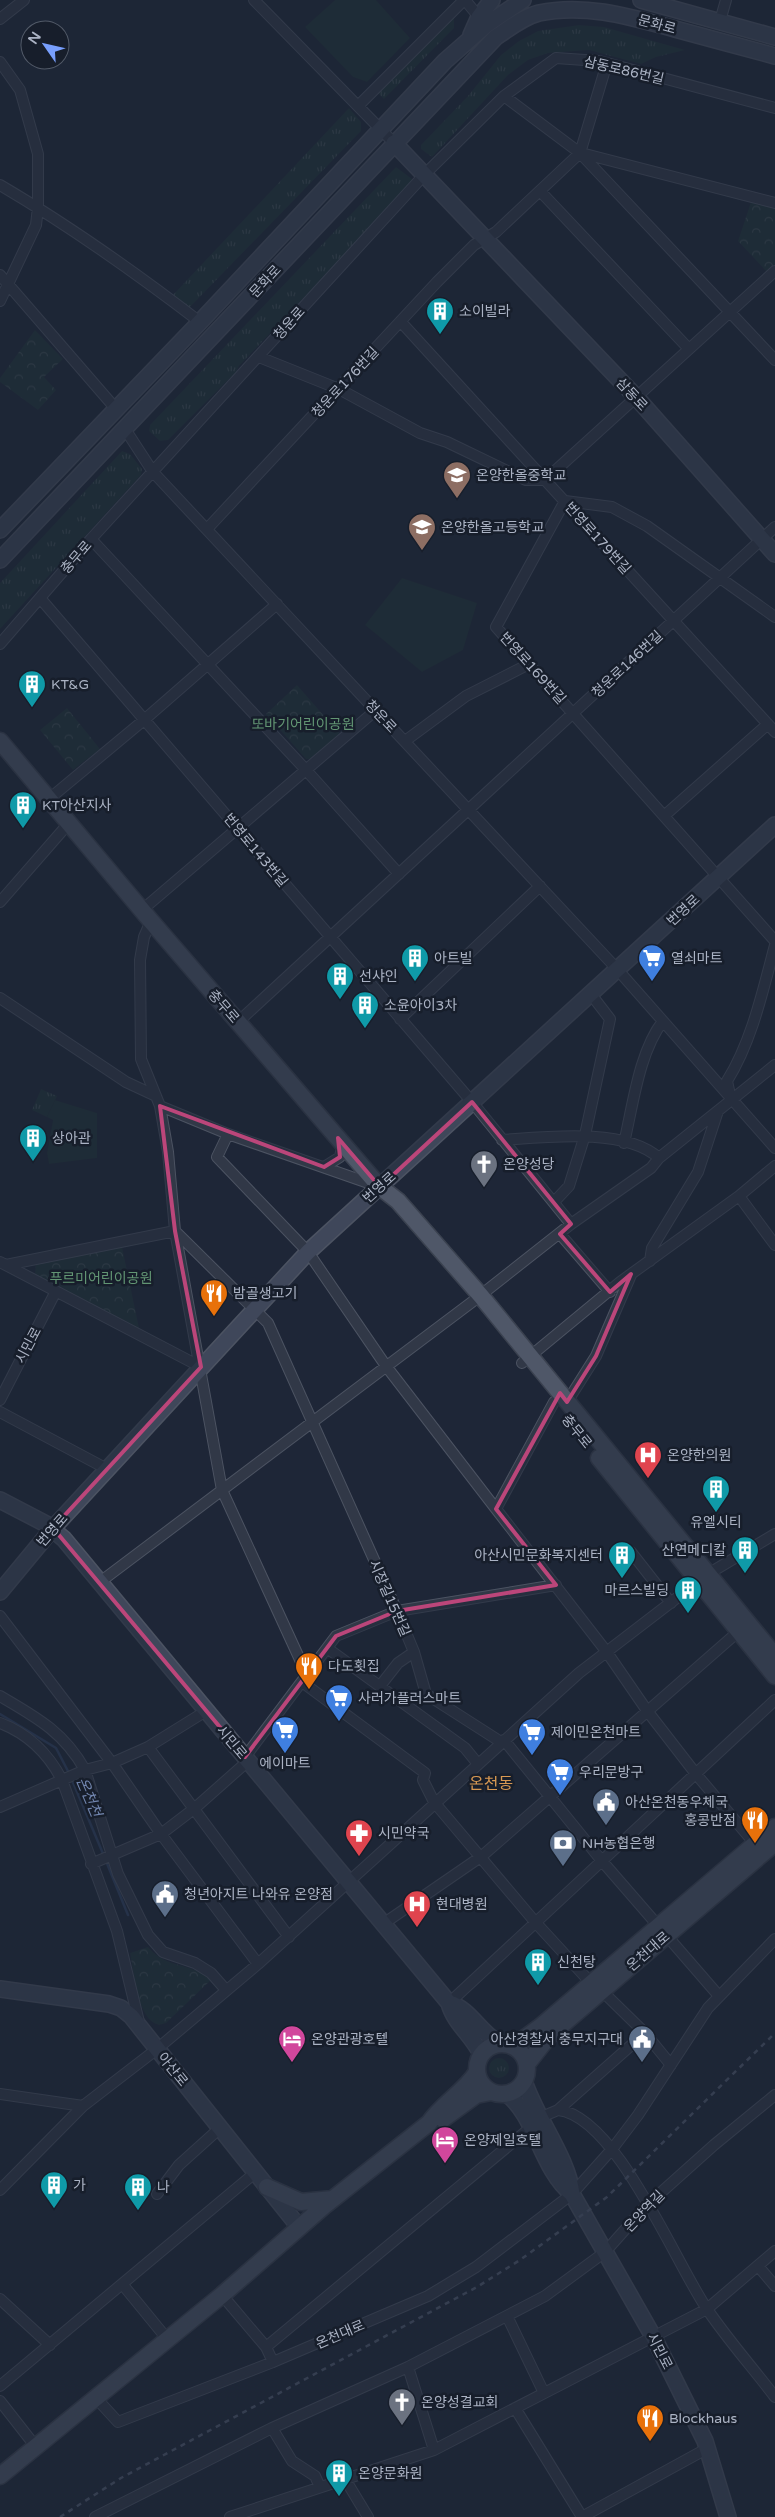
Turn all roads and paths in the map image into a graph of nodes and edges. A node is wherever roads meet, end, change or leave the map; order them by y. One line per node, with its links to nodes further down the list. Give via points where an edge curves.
1 (24, 0): 10 (street)
2 (254, 0): 18 (street)
3 (464, 0): 9 (street); 18 (street)
4 (492, 0): 9 (main road)
5 (523, 0): 13 (main road, 문화로)
6 (641, 0): 11 (main road, 문화로)
7 (726, 0): 11 (street)
8 (536, 7): 14 (main road, 문화로, via 620,14); 21 (main road, 문화로, via 526,18 496,37)
9 (479, 17): 13 (main road)
10 (0, 19)
11 (720, 21): 12 (main road, 문화로)
12 (775, 37)
13 (469, 40): 20 (main road, 문화로)
14 (775, 56)
15 (0, 62): 27 (street, via 20,90 38,154)
16 (607, 64): 17 (street, 삼동로86번길, via 556,58); 19 (street, 삼동로86번길); 22 (street)
17 (504, 96): 22 (street); 23 (street, 삼동로86번길)
18 (358, 106): 20 (street)
19 (775, 108)
20 (381, 130): 21 (street); 34 (main road, 문화로)
21 (394, 143): 23 (main road, 삼동로); 42 (main road, 문화로)
22 (580, 153): 25 (street); 26 (street); 33 (street)
23 (425, 174): 28 (main road, 삼동로); 37 (street, 청운로)
24 (0, 185): 27 (street)
25 (540, 191): 28 (street, via 496,232); 36 (street)
26 (775, 203)
27 (38, 207): 31 (street, via 36,225); 34 (street, via 137,274)
28 (485, 238): 35 (street, 청운로176번길, via 474,245); 40 (main road, 삼동로)
29 (775, 271): 33 (street)
30 (0, 275): 31 (street)
31 (8, 284): 32 (street); 41 (street)
32 (0, 301)
33 (730, 312): 36 (street); 38 (street)
34 (200, 322): 41 (main road, 문화로)
35 (401, 322): 39 (street, 청운로176번길); 44 (street, 번영로179번길)
36 (689, 349): 40 (street)
37 (259, 357): 39 (street); 43 (street, 청운로)
38 (775, 360)
39 (339, 390): 44 (street, via 420,434 447,442 526,480); 47 (street, 청운로176번길)
40 (636, 398): 44 (street); 50 (main road, 삼동로)
41 (116, 409): 48 (main road, 문화로)
42 (125, 429): 43 (street, 청운로); 52 (main road, 문화로)
43 (153, 472): 47 (street, 청운로); 49 (street, 충무로)
44 (545, 480): 45 (street, 번영로179번길)
45 (565, 501): 53 (street, via 612,507 647,526); 57 (street, 번영로179번길); 60 (street, 번영로169번길, via 496,627)
46 (775, 527): 50 (street, 청운로146번길)
47 (207, 529): 55 (street, 청운로)
48 (0, 530)
49 (91, 539): 54 (street, 충무로); 59 (street)
50 (762, 539): 51 (main road, 삼동로); 53 (street, 청운로146번길)
51 (775, 554)
52 (0, 560)
53 (719, 579): 56 (street); 57 (street, 청운로146번길)
54 (40, 598): 58 (street, 충무로); 63 (street, 번영로143번길)
55 (277, 604): 59 (street); 61 (street, 청운로)
56 (775, 618)
57 (674, 621): 62 (street, 청운로146번길); 64 (street, 번영로179번길)
58 (0, 644)
59 (208, 664): 63 (street); 67 (street)
60 (529, 664): 62 (street, 번영로169번길); 65 (street, 청운로, via 466,696)
61 (376, 710): 65 (street, 청운로); 67 (street)
62 (573, 713): 69 (street, 청운로146번길); 70 (street, 번영로169번길)
63 (144, 720): 68 (street); 73 (street, 번영로143번길)
64 (771, 728): 70 (street)
65 (405, 741): 69 (street, 청운로)
66 (1, 745): 68 (main road, 충무로)
67 (306, 770): 73 (street); 74 (street)
68 (49, 799): 71 (main road, 충무로)
69 (468, 810): 74 (street, 청운로146번길); 76 (street, 청운로)
70 (664, 816): 75 (street, 번영로169번길)
71 (69, 823): 77 (street); 78 (main road, 충무로)
72 (775, 825): 75 (main road, 번영로)
73 (238, 828): 78 (street); 79 (street, 번영로143번길)
74 (399, 874): 79 (street, 청운로146번길)
75 (718, 877): 80 (street, 번영로169번길); 82 (main road, 번영로)
76 (540, 886): 82 (street, 청운로); 85 (street)
77 (0, 902)
78 (147, 916): 87 (main road, 충무로); 90 (street, via 140,960 139,1039 141,1059)
79 (330, 937): 85 (street, 번영로143번길); 87 (street, 청운로146번길)
80 (775, 941)
81 (775, 945): 89 (street, via 761,998 735,1068 727,1080)
82 (617, 969): 83 (main road, 번영로); 86 (street, 청운로)
83 (590, 993): 91 (main road, 번영로); 94 (street, via 610,1019)
84 (0, 998): 90 (street)
85 (400, 1020): 91 (street, 번영로143번길)
86 (663, 1021): 89 (street, 청운로); 97 (street, via 656,1030 638,1079)
87 (238, 1022): 95 (main road, 충무로)
88 (775, 1065): 89 (street)
89 (731, 1098): 92 (street); 98 (street, 청운로)
90 (158, 1101): 93 (street); 106 (street, via 168,1152)
91 (472, 1102): 96 (street); 102 (main road, 번영로)
92 (718, 1110): 99 (street); 110 (street, via 698,1172 652,1248)
93 (228, 1134): 101 (street); 109 (street, via 217,1157)
94 (585, 1135): 96 (street); 97 (street); 104 (street, via 569,1186)
95 (338, 1138): 101 (street, via 342,1147 340,1157); 102 (main road, 충무로)
96 (502, 1140): 104 (street)
97 (624, 1143): 99 (street, via 650,1151)
98 (775, 1148)
99 (658, 1158): 105 (street, via 651,1168)
100 (775, 1166): 103 (street)
101 (324, 1168): 102 (street)
102 (380, 1187): 109 (main road, 번영로); 115 (main road, 충무로, via 390,1207)
103 (738, 1196): 108 (street); 110 (street)
104 (554, 1202): 105 (street)
105 (571, 1224): 107 (street)
106 (175, 1231): 111 (street); 116 (street); 119 (street)
107 (560, 1234): 114 (street); 115 (street)
108 (775, 1245)
109 (308, 1252): 116 (main road, 번영로); 118 (street)
110 (650, 1260): 112 (street)
111 (3, 1264): 113 (street)
112 (631, 1274): 114 (street); 121 (street, 충무로, via 596,1356)
113 (56, 1291): 119 (street); 120 (street, 시민로)
114 (610, 1292): 117 (street)
115 (476, 1299): 117 (main road, 충무로); 118 (street)
116 (254, 1309): 119 (main road, 번영로); 123 (street, 시장길15번길, via 268,1323)
117 (526, 1360): 121 (main road, 충무로)
118 (386, 1366): 123 (street); 127 (street)
119 (201, 1367): 124 (main road, 번영로); 125 (street)
120 (0, 1400)
121 (561, 1402): 127 (street); 131 (main road, 충무로); 131 (main road, 충무로, via 652,1526)
122 (0, 1412): 124 (street)
123 (312, 1424): 125 (street); 136 (street, 시장길15번길)
124 (107, 1470): 128 (main road, 번영로)
125 (222, 1490): 132 (street); 144 (street)
126 (0, 1500): 128 (main road, 시민로)
127 (496, 1508): 133 (street)
128 (53, 1528): 132 (main road, 시민로); 134 (main road, 번영로)
129 (775, 1534): 131 (street)
130 (631, 1552): 135 (street)
131 (703, 1578): 135 (street); 138 (main road, 충무로); 142 (main road, 충무로)
132 (100, 1582): 148 (main road, 시민로)
133 (556, 1586): 136 (street); 140 (street)
134 (0, 1592)
135 (671, 1603): 140 (street)
136 (397, 1611): 139 (street, via 336,1636); 141 (street, 시장길15번길)
137 (0, 1616): 154 (street)
138 (739, 1632): 143 (main road, 충무로); 149 (street)
139 (328, 1648): 144 (street); 145 (street)
140 (606, 1651): 149 (street); 151 (street)
141 (414, 1652): 145 (street, via 398,1664); 151 (street, 시장길15번길, via 426,1694)
142 (775, 1656)
143 (775, 1676)
144 (305, 1679): 153 (street); 160 (street, via 425,1773 423,1780)
145 (380, 1686): 155 (street, via 465,1748)
146 (0, 1696): 156 (street, via 51,1726 71,1746)
147 (775, 1700): 157 (street)
148 (206, 1711): 152 (street); 153 (main road, 시민로)
149 (648, 1712): 157 (street); 159 (street)
150 (0, 1723): 158 (street, via 40,1747 52,1760)
151 (502, 1741): 155 (street); 159 (street, 시장길15번길)
152 (148, 1747): 154 (street); 162 (street)
153 (246, 1759): 162 (street); 171 (main road, 시민로)
154 (112, 1764): 156 (street); 164 (street)
155 (478, 1764): 160 (street)
156 (85, 1770): 158 (street); 167 (street)
157 (696, 1774): 166 (street); 169 (street)
158 (62, 1780): 161 (street); 170 (street)
159 (552, 1796): 168 (street); 169 (street, 온천대로)
160 (434, 1802): 168 (street); 171 (street)
161 (0, 1807)
162 (195, 1808): 164 (street); 175 (street)
163 (775, 1827): 166 (main road, 온천대로)
164 (161, 1834): 167 (street); 177 (street)
165 (775, 1843): 174 (main road, 온천대로)
166 (755, 1844): 174 (main road, 온천대로)
167 (114, 1855): 170 (street); 181 (street, via 118,1874 156,1945 172,1957 204,1967)
168 (482, 1856): 172 (street); 173 (street)
169 (602, 1861): 172 (street); 174 (street, 온천대로)
170 (91, 1864): 179 (street, via 117,1931)
171 (348, 1881): 173 (main road, 시민로); 175 (street)
172 (536, 1922): 178 (street); 183 (street)
173 (383, 1924): 183 (main road, 시민로)
174 (662, 1931): 178 (main road, 온천대로); 182 (street)
175 (289, 1936): 177 (street)
176 (775, 1939): 182 (street)
177 (258, 1964): 181 (street)
178 (597, 1987): 186 (street); 187 (main road, 온천대로, via 525,2038); 190 (main road, 온천대로, via 549,2036)
179 (131, 1988): 184 (street, via 120,2002); 185 (street)
180 (0, 1989): 184 (main road, 아산로)
181 (226, 1990): 188 (street)
182 (719, 1996): 191 (street)
183 (449, 2003): 187 (main road, 시민로, via 460,2006 490,2038); 189 (main road, 시민로, via 452,2013)
184 (109, 2004): 185 (main road, 아산로, via 121,2008)
185 (140, 2027): 188 (main road, 아산로)
186 (645, 2033): 191 (street); 198 (street)
187 (505, 2044): 189 (main road, via 487,2048); 190 (main road, via 523,2054)
188 (157, 2049): 197 (street); 201 (main road, 아산로)
189 (482, 2054): 192 (main road)
190 (527, 2064): 193 (main road)
191 (671, 2065): 202 (street)
192 (477, 2072): 194 (main road, via 482,2084); 199 (main road, via 470,2084)
193 (524, 2081): 194 (main road, via 517,2089); 200 (main road, 시민로)
194 (499, 2093): 199 (main road, via 476,2095 441,2120); 200 (main road, 시민로, via 514,2099)
195 (0, 2094): 197 (street)
196 (775, 2095): 209 (street, 온양역길)
197 (83, 2106): 205 (street)
198 (558, 2110): 200 (street); 202 (street, via 570,2111 585,2120)
199 (429, 2123): 208 (main road)
200 (535, 2123): 207 (main road, 시민로, via 570,2178); 223 (street)
201 (220, 2128): 203 (main road, 아산로); 206 (street, via 179,2165)
202 (613, 2148): 207 (street); 209 (street)
203 (256, 2172): 204 (main road, 아산로); 214 (street)
204 (267, 2187): 208 (main road, via 301,2202); 210 (main road, 아산로)
205 (0, 2190)
206 (157, 2194)
207 (572, 2194): 212 (main road, 시민로); 224 (street, 온천대로, via 476,2267 428,2296)
208 (333, 2199): 210 (main road)
209 (647, 2206): 212 (street, 온양역길); 218 (street)
210 (299, 2227): 216 (main road)
211 (775, 2251): 213 (street)
212 (605, 2252): 219 (street, 온양역길, via 545,2296); 220 (main road, 시민로)
213 (758, 2266): 215 (street); 218 (street)
214 (123, 2285): 221 (street); 222 (street)
215 (775, 2286)
216 (222, 2295): 221 (main road); 223 (street)
217 (0, 2299): 222 (street)
218 (707, 2309): 220 (street); 228 (street)
219 (507, 2316): 225 (street, 온양역길); 227 (street)
220 (654, 2338): 227 (street); 234 (main road, 시민로)
221 (168, 2340): 229 (main road)
222 (50, 2345): 226 (street)
223 (266, 2347): 224 (street)
224 (273, 2362): 229 (street, 온천대로, via 118,2422)
225 (408, 2367): 232 (street, 온양역길); 235 (street)
226 (0, 2386)
227 (544, 2393): 231 (street)
228 (775, 2397)
229 (96, 2398): 233 (main road)
230 (0, 2401): 233 (street)
231 (515, 2408): 235 (street); 242 (street)
232 (272, 2428): 238 (street, via 292,2461 315,2476); 239 (street, 온양역길)
233 (36, 2447): 236 (main road)
234 (708, 2448): 242 (street); 243 (main road, 시민로)
235 (434, 2450): 237 (street)
236 (0, 2476)
237 (345, 2479): 238 (street); 241 (street)
238 (320, 2487): 240 (street)
239 (95, 2517)
240 (230, 2517)
241 (368, 2517)
242 (582, 2517)
243 (728, 2517)

